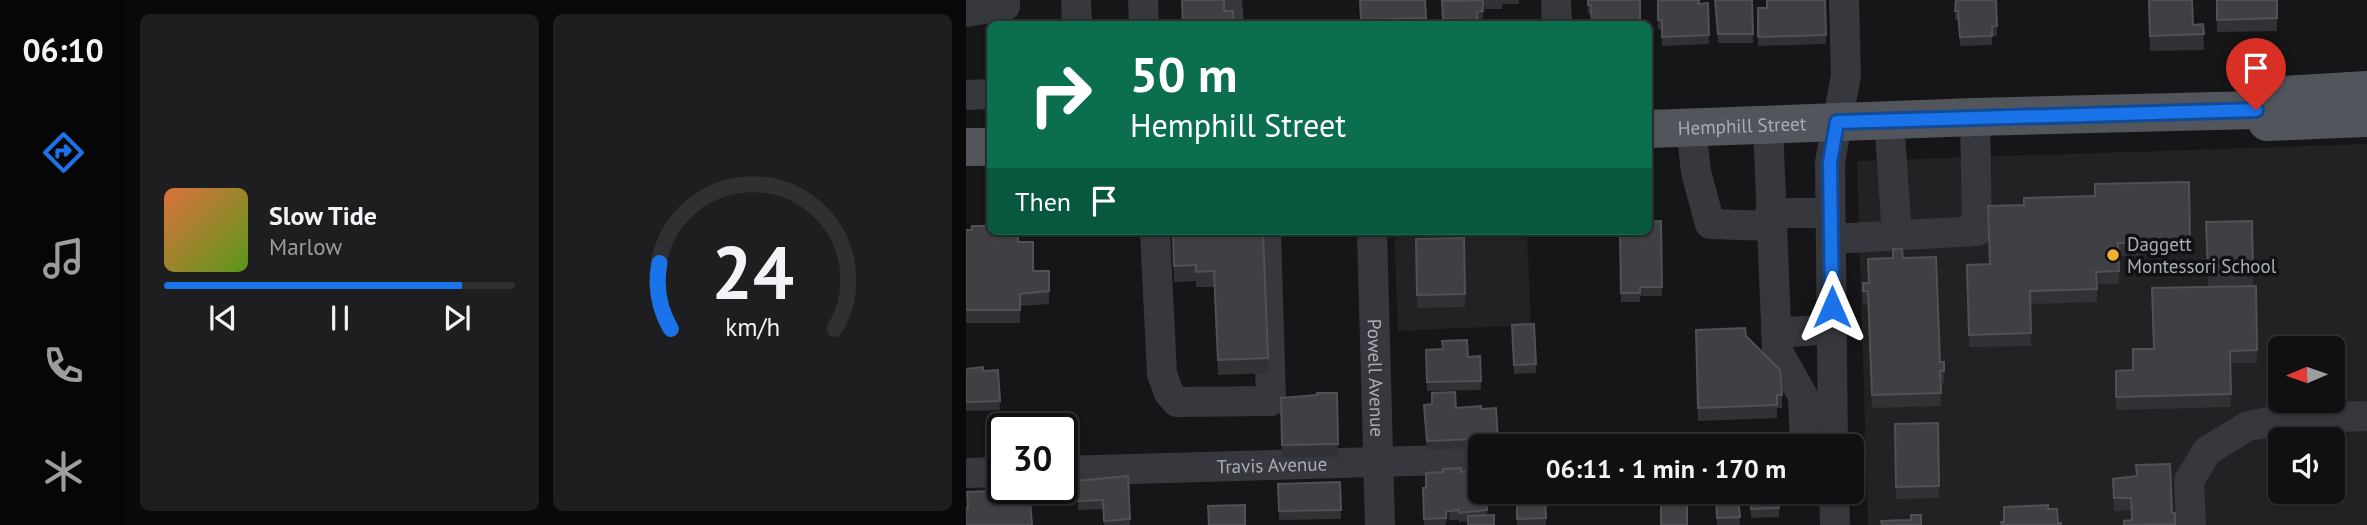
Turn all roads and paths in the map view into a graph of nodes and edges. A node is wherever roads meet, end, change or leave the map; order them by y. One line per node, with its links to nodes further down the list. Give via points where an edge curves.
1 (1076, 0): 7 (street)
2 (1143, 0): 8 (street)
3 (1556, 0): 9 (street)
4 (1843, 0): 17 (street, via 1846,75)
5 (1005, 10): 6 (street)
6 (966, 12)
7 (1077, 21)
8 (1144, 21)
9 (1557, 21)
10 (2367, 90): 13 (main road, Hemphill Street, via 2267,96)
11 (987, 94): 12 (street)
12 (966, 95)
13 (2256, 110): 14 (main road, Hemphill Street); 15 (main road, Hemphill Street, via 2267,122)
14 (1975, 117): 16 (main road, Hemphill Street); 28 (street, via 1977,231)
15 (2367, 118)
16 (1889, 120): 17 (main road, Hemphill Street); 28 (street)
17 (1837, 122): 18 (main road, Hemphill Street); 24 (street, via 1830,162)
18 (1768, 124): 19 (main road, Hemphill Street); 23 (street)
19 (1691, 128): 20 (main road, Hemphill Street); 23 (street, via 1696,172 1710,224)
20 (1652, 129)
21 (966, 147): 22 (main road)
22 (987, 147)
23 (1771, 219): 24 (street); 30 (street)
24 (1831, 226): 28 (street); 29 (street)
25 (1155, 235): 26 (street, via 1162,374 1168,393 1177,402 1271,401)
26 (1266, 235)
27 (1372, 235): 35 (street, Powell Avenue)
28 (1897, 235)
29 (1832, 329): 30 (street); 33 (street)
30 (1776, 333): 32 (street, via 1777,350 1803,396)
31 (2367, 416): 42 (street, via 2285,419 2248,426 2207,451 2189,481)
32 (1805, 434)
33 (1833, 434)
34 (1468, 458): 35 (street, Travis Avenue)
35 (1379, 462): 36 (street, Travis Avenue); 40 (street, Powell Avenue)
36 (1078, 471)
37 (987, 472): 38 (street)
38 (966, 473)
39 (1834, 504): 41 (street)
40 (1380, 525)
41 (1835, 525)
42 (2191, 525)

